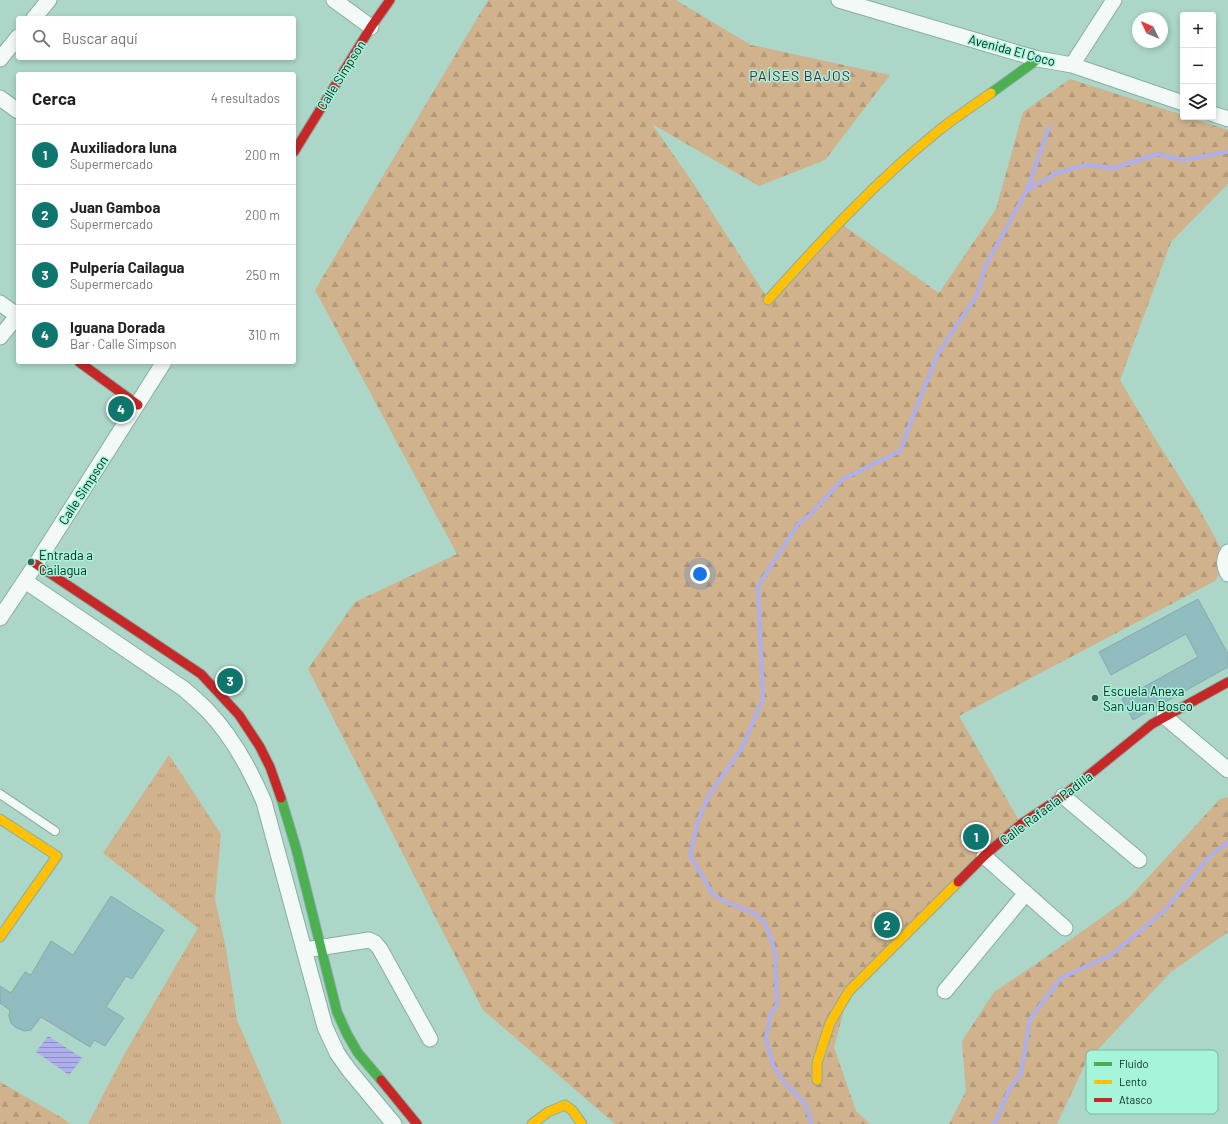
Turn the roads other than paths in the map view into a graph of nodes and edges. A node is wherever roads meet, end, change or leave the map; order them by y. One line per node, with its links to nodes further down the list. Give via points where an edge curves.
1 (49, 0): 6 (street)
2 (334, 0): 7 (street)
3 (390, 0): 7 (street, Calle Simpson)
4 (839, 0): 10 (street, Avenida El Coco)
5 (1114, 0): 11 (street)
6 (36, 16)
7 (371, 27): 17 (street, Calle Simpson)
8 (16, 39): 9 (street)
9 (0, 59)
10 (1038, 59): 11 (street, Avenida El Coco); 18 (street, via 937,132 893,170 813,250)
11 (1072, 65): 13 (street, Avenida El Coco)
12 (0, 98): 14 (street)
13 (1180, 102)
14 (16, 110)
15 (1216, 115): 16 (street)
16 (1228, 120)
17 (296, 149)
18 (768, 300)
19 (0, 303): 20 (street)
20 (16, 315)
21 (16, 318): 22 (street)
22 (0, 337)
23 (82, 364): 25 (street)
24 (163, 364): 25 (street, Calle Simpson)
25 (138, 405): 27 (street, Calle Simpson)
26 (1228, 552): 28 (street, via 1224,566)
27 (36, 564): 29 (street, Calle Simpson); 31 (street)
28 (1228, 574)
29 (25, 581): 30 (street, Calle Simpson); 32 (street)
30 (0, 618)
31 (154, 643): 32 (street); 45 (street, via 201,674 239,715 260,747 283,803)
32 (143, 661): 46 (street, via 184,689 206,709 230,739 253,776 268,814)
33 (1228, 682): 34 (street, Calle Rafaela Padilla)
34 (1164, 716): 35 (street); 37 (street, Calle Rafaela Padilla)
35 (1228, 770)
36 (0, 794): 39 (lane)
37 (1063, 796): 40 (street, Calle Rafaela Padilla, via 1021,824); 41 (street)
38 (0, 818): 44 (street, via 57,856)
39 (55, 831)
40 (984, 856): 42 (street); 49 (street, Calle Rafaela Padilla, via 848,991 830,1024 818,1063)
41 (1139, 860)
42 (1026, 893): 43 (street); 47 (street)
43 (1064, 928)
44 (0, 937)
45 (320, 947): 46 (street); 48 (street, via 370,940 375,943); 51 (street, via 337,1012 347,1034 371,1069)
46 (304, 951): 50 (street, via 325,1027 337,1053)
47 (945, 991)
48 (430, 1039)
49 (818, 1080)
50 (394, 1124)
51 (417, 1124)
52 (532, 1124): 53 (street, via 548,1112 565,1105)
53 (582, 1124)

